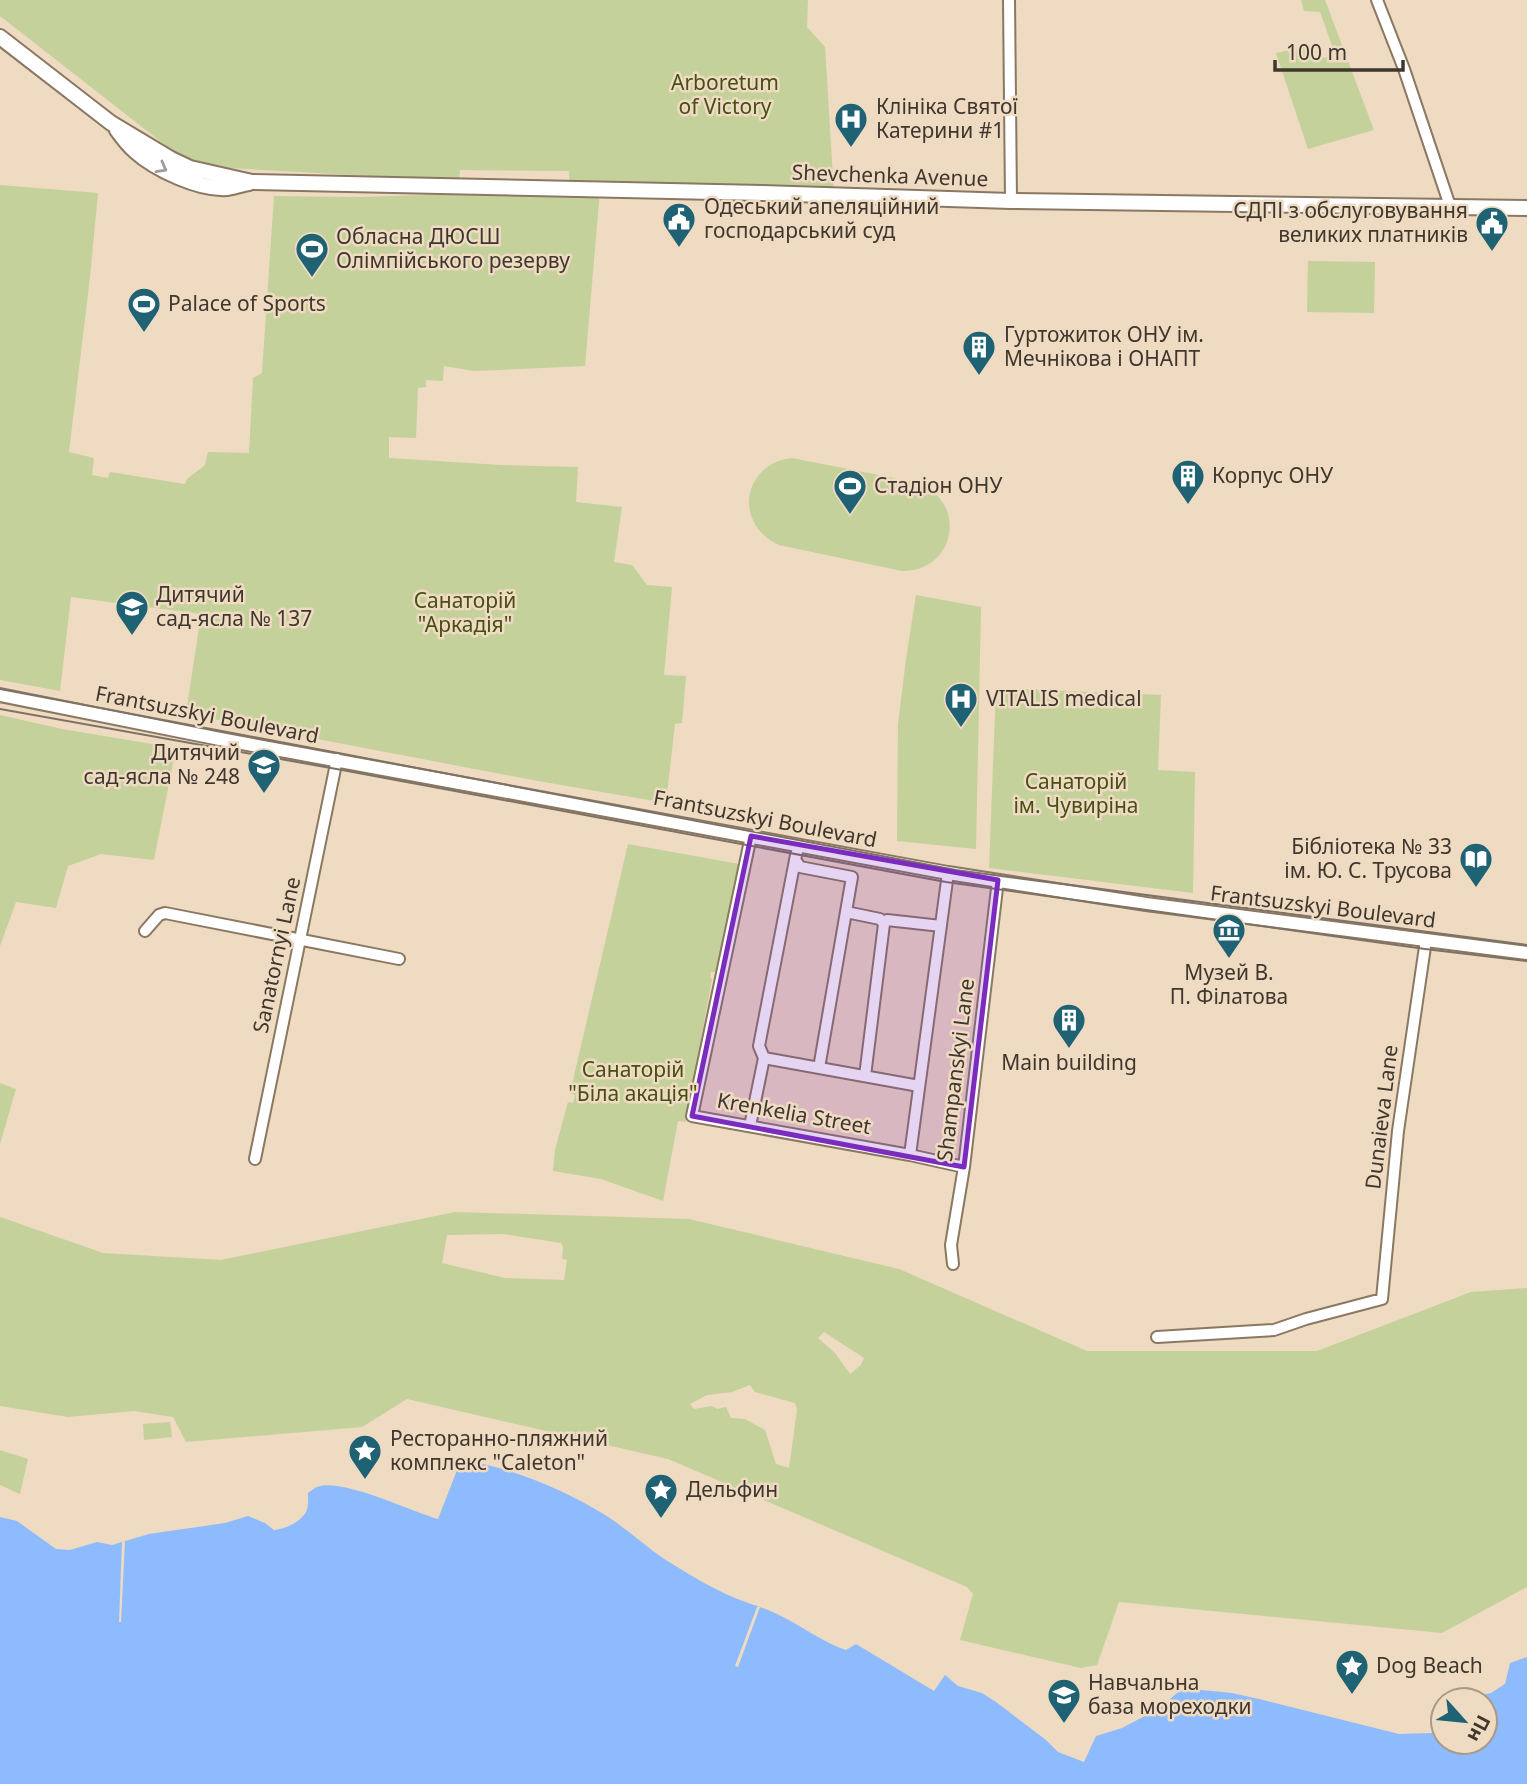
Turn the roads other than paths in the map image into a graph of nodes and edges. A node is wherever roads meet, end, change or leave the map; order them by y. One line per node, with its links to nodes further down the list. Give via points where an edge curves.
1 (1009, 0): 4 (street)
2 (1377, 0): 5 (street)
3 (0, 37): 4 (main road, Shevchenka Avenue, via 111,123 171,159 252,182)
4 (1011, 201): 5 (main road, Shevchenka Avenue)
5 (1450, 206): 6 (main road, Shevchenka Avenue)
6 (1527, 208)
7 (0, 695): 8 (street, Frantsuzskyi Boulevard)
8 (337, 759): 9 (street, Frantsuzskyi Boulevard); 18 (street, Sanatornyi Lane)
9 (751, 836): 10 (street, Frantsuzskyi Boulevard); 26 (street, Krenkelia Street, via 692,1116)
10 (799, 846): 11 (street); 12 (street, Frantsuzskyi Boulevard)
11 (796, 861): 14 (street, via 800,867 852,877); 22 (street, via 760,1046)
12 (948, 873): 13 (street, Frantsuzskyi Boulevard); 16 (street)
13 (998, 880): 19 (street, Frantsuzskyi Boulevard); 29 (street, Shampanskyi Lane)
14 (846, 912): 15 (street); 23 (street)
15 (884, 922): 16 (street); 24 (street)
16 (941, 926): 25 (street)
17 (145, 931): 18 (street, via 165,913)
18 (300, 940): 21 (street); 28 (street, Sanatornyi Lane)
19 (1426, 940): 20 (street, Frantsuzskyi Boulevard); 31 (street, Dunaieva Lane, via 1398,1131 1382,1299 1275,1330)
20 (1527, 953)
21 (399, 959)
22 (764, 1058): 23 (street); 26 (street)
23 (819, 1068): 24 (street)
24 (864, 1076): 25 (street)
25 (919, 1086): 27 (street)
26 (750, 1126): 27 (street, Krenkelia Street)
27 (910, 1155): 29 (street, Krenkelia Street)
28 (254, 1159)
29 (964, 1167): 30 (street, Shampanskyi Lane, via 951,1245)
30 (953, 1264)
31 (1157, 1337)

